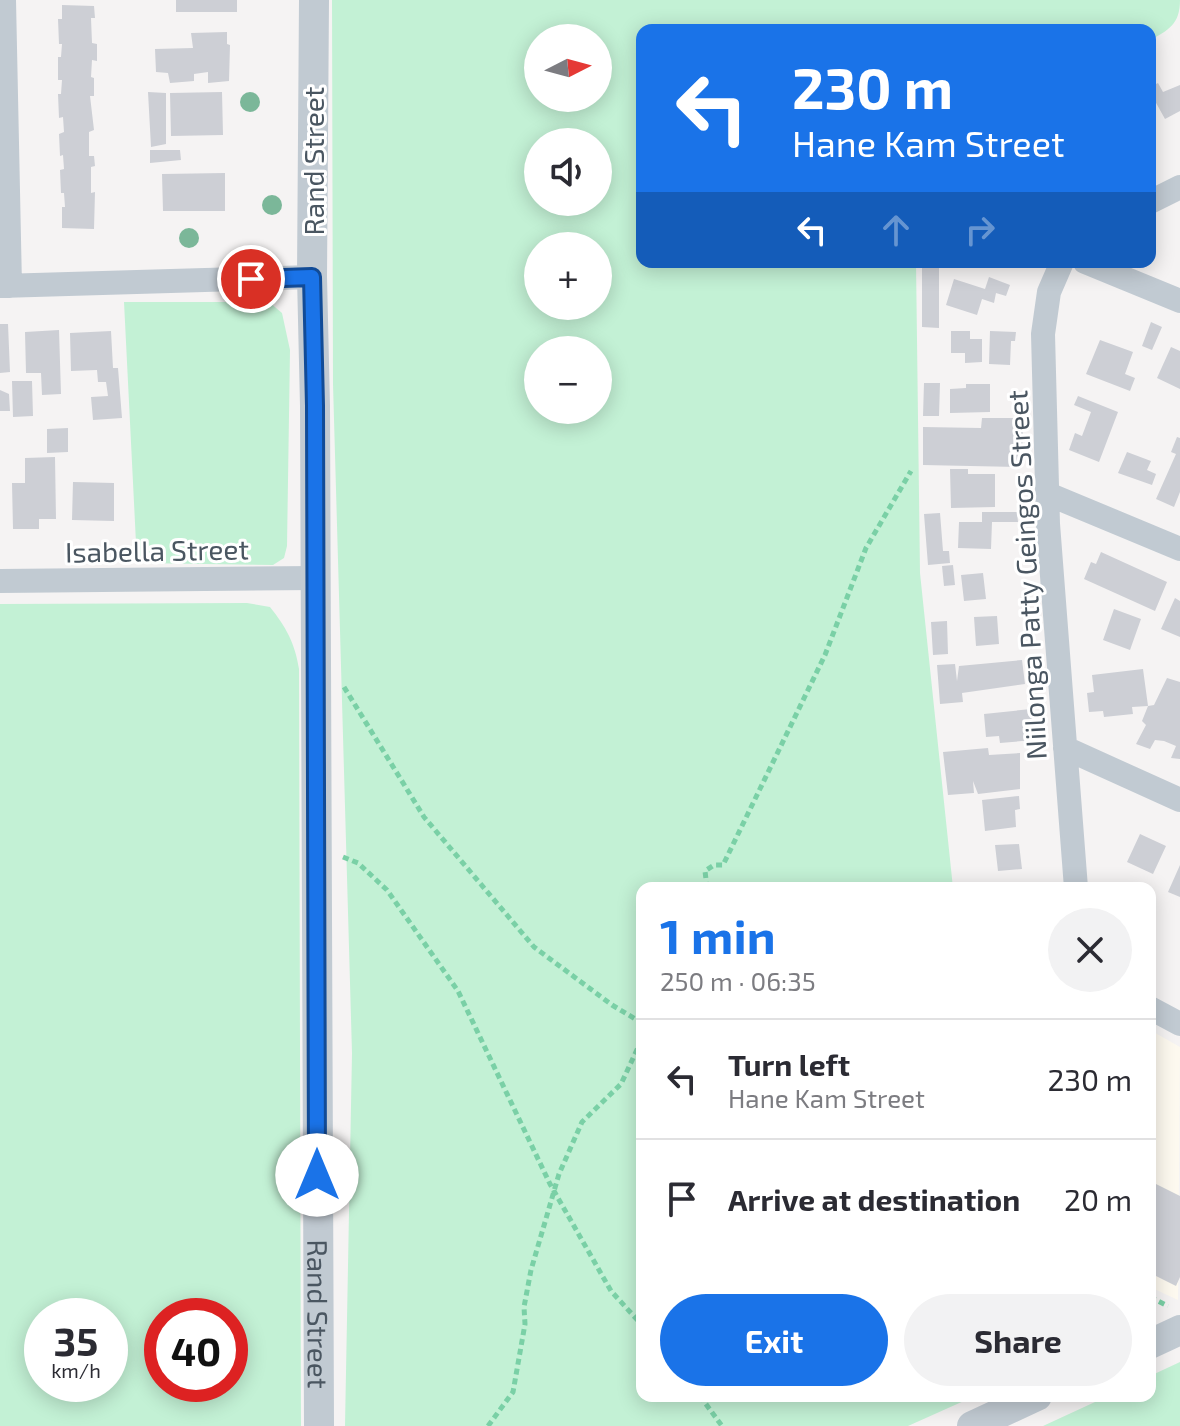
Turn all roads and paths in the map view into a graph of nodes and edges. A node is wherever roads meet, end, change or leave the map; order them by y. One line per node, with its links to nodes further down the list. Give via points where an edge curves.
1 (4, 0): 8 (street)
2 (314, 0): 7 (street, Rand Street)
3 (1180, 187): 4 (street)
4 (1156, 199)
5 (1059, 268): 11 (street, Niilonga Patty Geingos Street, via 1049,292 1043,334)
6 (1100, 268): 9 (street)
7 (312, 277): 8 (street); 13 (street, Rand Street)
8 (5, 286)
9 (1180, 301)
10 (911, 471): 19 (path, via 866,548 825,655 723,865 705,871)
11 (1048, 494): 12 (street); 16 (street, Niilonga Patty Geingos Street)
12 (1180, 549)
13 (314, 578): 14 (street, Isabella Street); 31 (street, Rand Street)
14 (0, 581)
15 (338, 679): 22 (path, via 424,817 534,947)
16 (1065, 748): 17 (street); 20 (street, Niilonga Patty Geingos Street)
17 (1180, 800)
18 (339, 856): 25 (path, via 358,863 387,890 458,991)
19 (706, 882)
20 (1076, 882)
21 (1156, 1011): 23 (street)
22 (636, 1019)
23 (1180, 1024)
24 (636, 1052): 25 (path, via 621,1084 582,1122)
25 (554, 1190): 26 (path, via 611,1291); 32 (path, via 529,1282 513,1392)
26 (636, 1318)
27 (1180, 1330): 28 (street)
28 (1156, 1341)
29 (704, 1402): 33 (path)
30 (1024, 1402): 34 (street)
31 (319, 1426)
32 (488, 1426)
33 (722, 1426)
34 (972, 1426)

